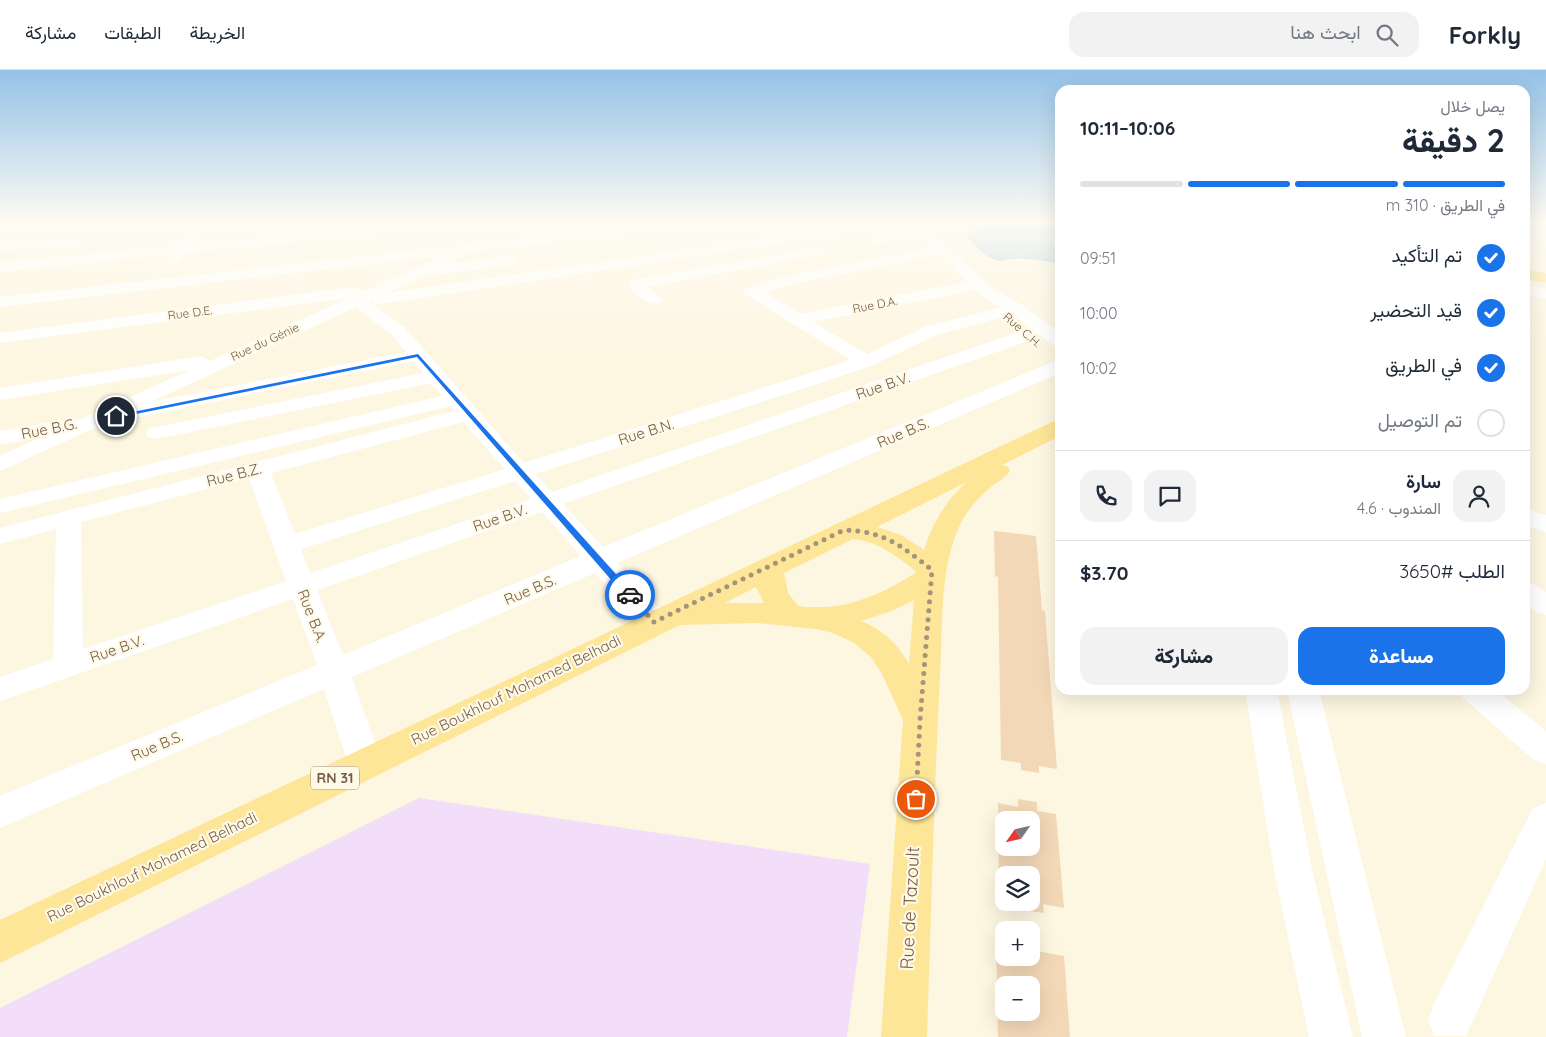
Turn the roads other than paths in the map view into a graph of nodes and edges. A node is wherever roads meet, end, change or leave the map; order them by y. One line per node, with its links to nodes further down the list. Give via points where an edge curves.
1 (170, 267): 18 (street)
2 (285, 267): 13 (street)
3 (307, 267): 13 (street)
4 (429, 267): 14 (street, Rue du Génie)
5 (456, 267): 14 (street)
6 (588, 267): 24 (street)
7 (728, 267): 23 (street, via 636,284)
8 (790, 267): 16 (street)
9 (855, 267): 16 (street)
10 (960, 267): 19 (street, Rue C.H.)
11 (1533, 267): 12 (main road)
12 (1546, 269)
13 (284, 270): 18 (street)
14 (418, 272): 20 (street, Rue du Génie)
15 (1530, 275): 17 (main road)
16 (805, 277): 28 (street, via 751,291)
17 (1546, 278)
18 (159, 284): 25 (street); 27 (street)
19 (983, 288): 26 (street, Rue C.H.); 28 (street, Rue D.A.); 31 (street, Rue C.H.)
20 (380, 289): 24 (street, Rue du Génie); 27 (street, Rue D.E.)
21 (1530, 290): 22 (street)
22 (1546, 294)
23 (654, 299)
24 (355, 301): 32 (street); 33 (street, via 399,332); 34 (street, Rue du Génie)
25 (0, 302)
26 (1001, 312): 29 (street, Rue C.H.); 36 (street, Rue B.N., via 931,331)
27 (141, 319): 30 (street, Rue D.E.)
28 (800, 319): 36 (street)
29 (1028, 334): 35 (street, Rue C.H.); 49 (street, Rue B.V.)
30 (0, 338)
31 (1055, 338)
32 (0, 354)
33 (418, 355): 38 (street); 41 (street)
34 (233, 357): 39 (street); 41 (street, Rue du Génie)
35 (1055, 360)
36 (866, 361): 48 (street, Rue B.N.)
37 (1055, 367): 57 (street, Rue B.S.)
38 (435, 376): 40 (street); 43 (street)
39 (0, 394)
40 (462, 406): 47 (street, Rue B.Z.); 48 (street); 50 (street)
41 (97, 420): 44 (street, Rue B.G.); 46 (street, Rue du Génie)
42 (1055, 429): 54 (main road, Rue Boukhlouf Mohamed Belhadi / RN 31)
43 (157, 433)
44 (0, 438)
45 (1055, 441): 59 (main road, via 998,471 966,495 951,516)
46 (0, 464)
47 (258, 470): 51 (street, Rue B.Z.); 56 (street, Rue B.A.)
48 (519, 471): 49 (street); 56 (street, Rue B.N.)
49 (547, 502): 57 (street); 60 (street, Rue B.V.)
50 (0, 506)
51 (69, 517): 55 (street, Rue B.Z.); 65 (street)
52 (1530, 518): 53 (street)
53 (1546, 524)
54 (844, 530): 58 (main road, Rue Boukhlouf Mohamed Belhadi / RN 31); 59 (main road, via 885,536 901,545)
55 (0, 536)
56 (287, 545): 60 (street, Rue B.A.)
57 (600, 561): 64 (street); 66 (street, Rue B.S.)
58 (771, 566): 63 (main road, via 771,591 776,600); 64 (main road, Rue Boukhlouf Mohamed Belhadi / RN 31)
59 (932, 572): 63 (main road, via 895,599 874,608 845,616); 71 (main road)
60 (301, 586): 65 (street, Rue B.V.); 66 (street, Rue B.A.)
61 (1530, 594): 62 (street)
62 (1546, 605)
63 (802, 617): 64 (main road, via 731,614); 71 (main road, via 853,628 878,645 888,656)
64 (663, 619): 73 (main road, Rue Boukhlouf Mohamed Belhadi / RN 31)
65 (68, 666): 67 (street, Rue B.V.)
66 (334, 671): 73 (street, Rue B.A.); 74 (street, Rue B.S.)
67 (0, 689)
68 (1262, 695): 79 (street, via 1293,870)
69 (1304, 695): 80 (street)
70 (1480, 695): 72 (street)
71 (920, 720): 78 (main road, Rue de Tazoult)
72 (1546, 750)
73 (365, 764): 76 (main road, Rue Boukhlouf Mohamed Belhadi / RN 31)
74 (0, 812)
75 (1546, 819): 77 (street)
76 (0, 942)
77 (1450, 1020)
78 (904, 1037)
79 (1331, 1037)
80 (1384, 1037)

